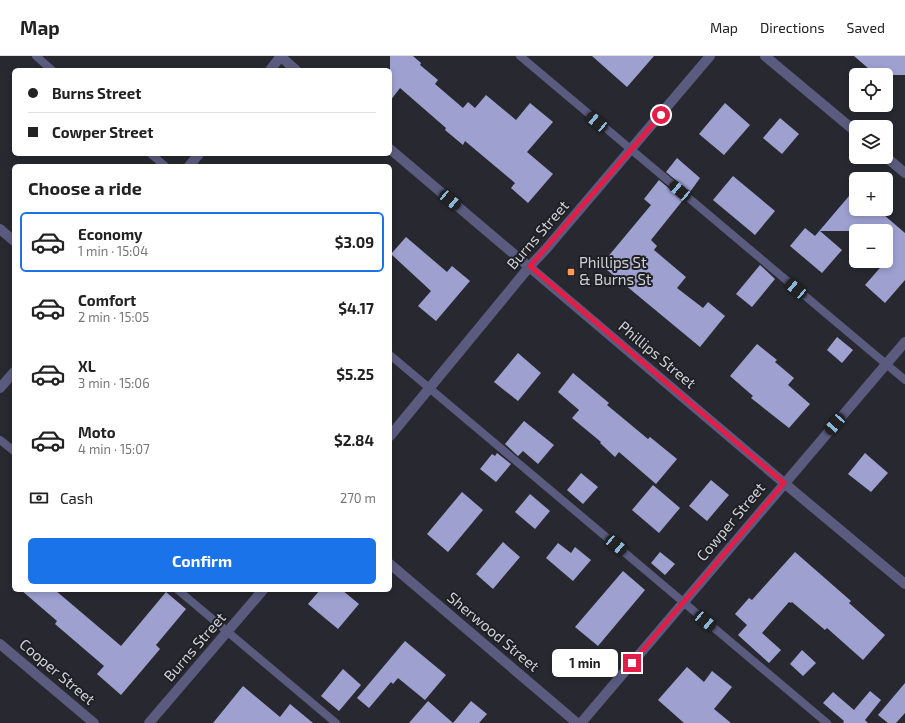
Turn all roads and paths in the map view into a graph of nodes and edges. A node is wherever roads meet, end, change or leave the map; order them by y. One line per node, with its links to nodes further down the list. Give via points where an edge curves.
1 (36, 56): 6 (lane)
2 (281, 56): 7 (street); 8 (street)
3 (520, 56): 10 (lane)
4 (710, 56): 10 (street, Burns Street)
5 (765, 56): 9 (street)
6 (50, 68)
7 (272, 68)
8 (294, 68)
9 (849, 126)
10 (631, 150): 20 (street, Burns Street); 23 (lane)
11 (392, 151): 20 (street, Phillips Street)
12 (153, 156): 15 (lane)
13 (197, 156): 16 (street)
14 (893, 163): 17 (street)
15 (163, 164)
16 (191, 164)
17 (905, 173)
18 (0, 229): 19 (street)
19 (12, 239)
20 (530, 266): 27 (street, Burns Street); 31 (street, Phillips Street)
21 (905, 342): 23 (street, Cowper Street)
22 (392, 357): 27 (lane)
23 (886, 364): 25 (lane); 31 (street, Cowper Street)
24 (12, 374): 26 (street)
25 (905, 380)
26 (0, 388)
27 (429, 388): 28 (street, Burns Street); 36 (lane)
28 (392, 434)
29 (0, 440): 30 (lane)
30 (12, 450)
31 (784, 483): 33 (street, Phillips Street); 36 (street, Cowper Street)
32 (392, 566): 42 (street, Sherwood Street)
33 (905, 584)
34 (180, 592): 37 (lane)
35 (261, 592): 37 (street, Burns Street)
36 (683, 602): 43 (street, Cowper Street); 44 (lane)
37 (228, 632): 40 (street, Burns Street); 41 (lane)
38 (0, 644): 39 (street, Cooper Street)
39 (94, 723)
40 (149, 723)
41 (336, 723)
42 (577, 723)
43 (581, 723)
44 (827, 723)

